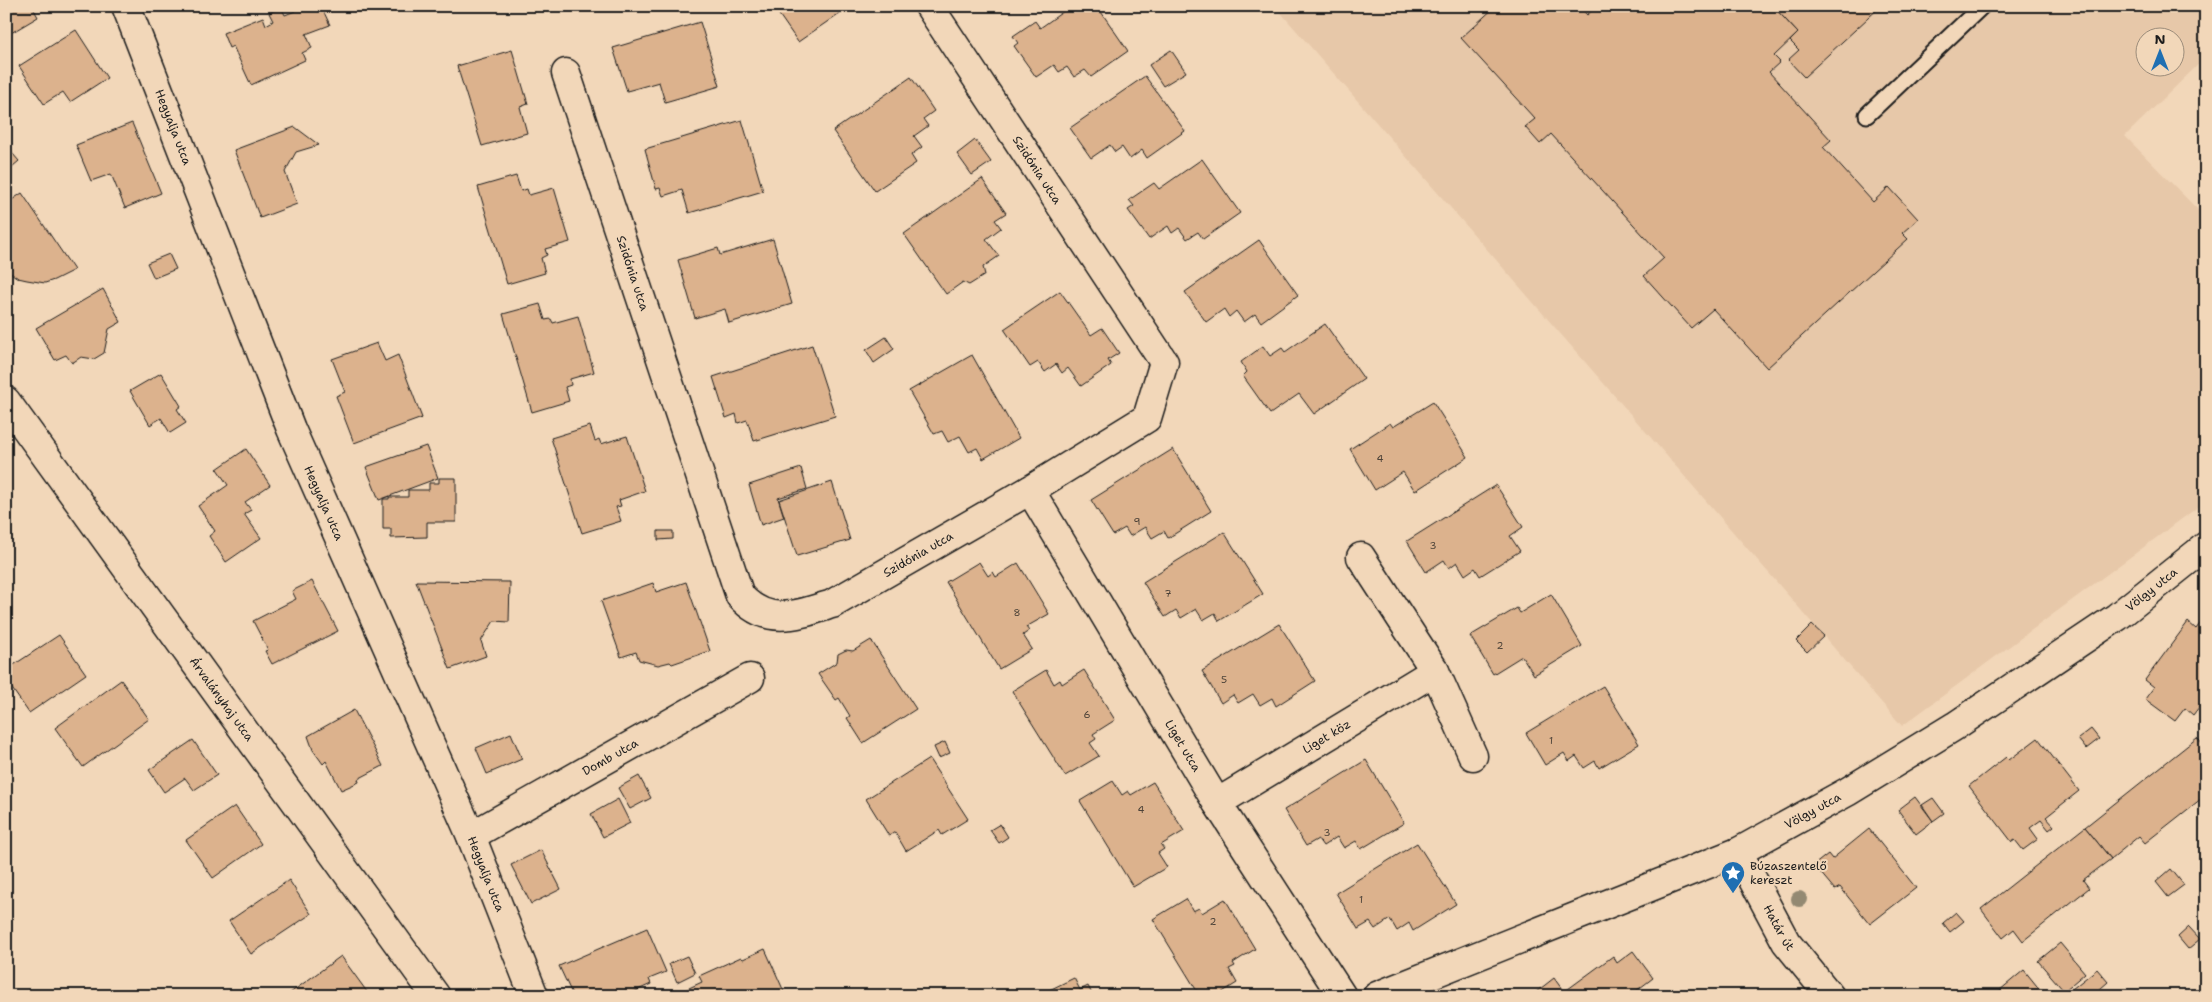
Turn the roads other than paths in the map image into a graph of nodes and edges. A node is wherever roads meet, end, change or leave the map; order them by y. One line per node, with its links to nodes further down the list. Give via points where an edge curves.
1 (126, 6): 14 (street, Hegyalja utca, via 291,429)
2 (929, 6): 7 (street, Szidónia utca, via 1164,362 1147,418)
3 (1982, 6): 5 (lane)
4 (566, 73): 7 (street, Szidónia utca, via 740,596 747,604 768,616 799,614 832,604)
5 (1867, 115)
6 (6, 401): 16 (street, Árvalányhaj utca)
7 (1030, 490): 13 (street, Liget utca)
8 (2206, 546): 15 (street, Völgy utca, via 2117,617 1955,726 1847,792)
9 (1361, 557): 10 (street)
10 (1435, 671): 12 (street); 13 (street, Liget köz)
11 (750, 678): 14 (street, Domb utca)
12 (1473, 756)
13 (1217, 803): 18 (street, Liget utca)
14 (471, 836): 17 (street, Hegyalja utca)
15 (1738, 852): 19 (street, Völgy utca); 20 (street, Határ út, via 1786,942)
16 (436, 996)
17 (534, 996)
18 (1342, 996)
19 (1377, 996)
20 (1830, 996)

